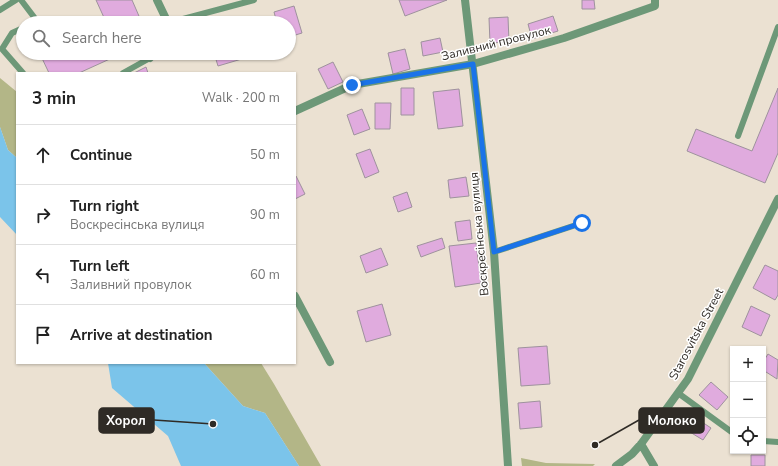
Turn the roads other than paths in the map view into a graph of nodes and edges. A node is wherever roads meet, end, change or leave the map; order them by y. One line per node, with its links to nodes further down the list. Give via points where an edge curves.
1 (16, 0): 7 (lane)
2 (21, 0): 8 (lane)
3 (157, 0): 9 (street)
4 (254, 0): 10 (lane)
5 (465, 0): 14 (street, Воскресінська вулиця)
6 (655, 3): 14 (street, Заливний провулок, via 564,38)
7 (0, 10)
8 (33, 16)
9 (165, 16)
10 (194, 16)
11 (778, 27): 18 (lane)
12 (16, 31): 15 (lane, via 12,33 2,49)
13 (144, 60): 16 (lane)
14 (473, 64): 17 (street, Заливний провулок, via 352,85); 21 (street, Воскресінська вулиця)
15 (22, 72)
16 (125, 72)
17 (296, 111)
18 (738, 136)
19 (778, 199): 24 (street, Starosvitska Street, via 688,379)
20 (582, 223): 21 (lane)
21 (494, 252): 29 (street, Воскресінська вулиця)
22 (296, 298): 23 (street)
23 (330, 362)
24 (678, 393): 25 (lane); 28 (street, Starosvitska Street)
25 (730, 431)
26 (766, 441): 27 (lane)
27 (778, 442)
28 (641, 444): 30 (street, Starosvitska Street); 31 (street)
29 (508, 466)
30 (616, 466)
31 (654, 466)

